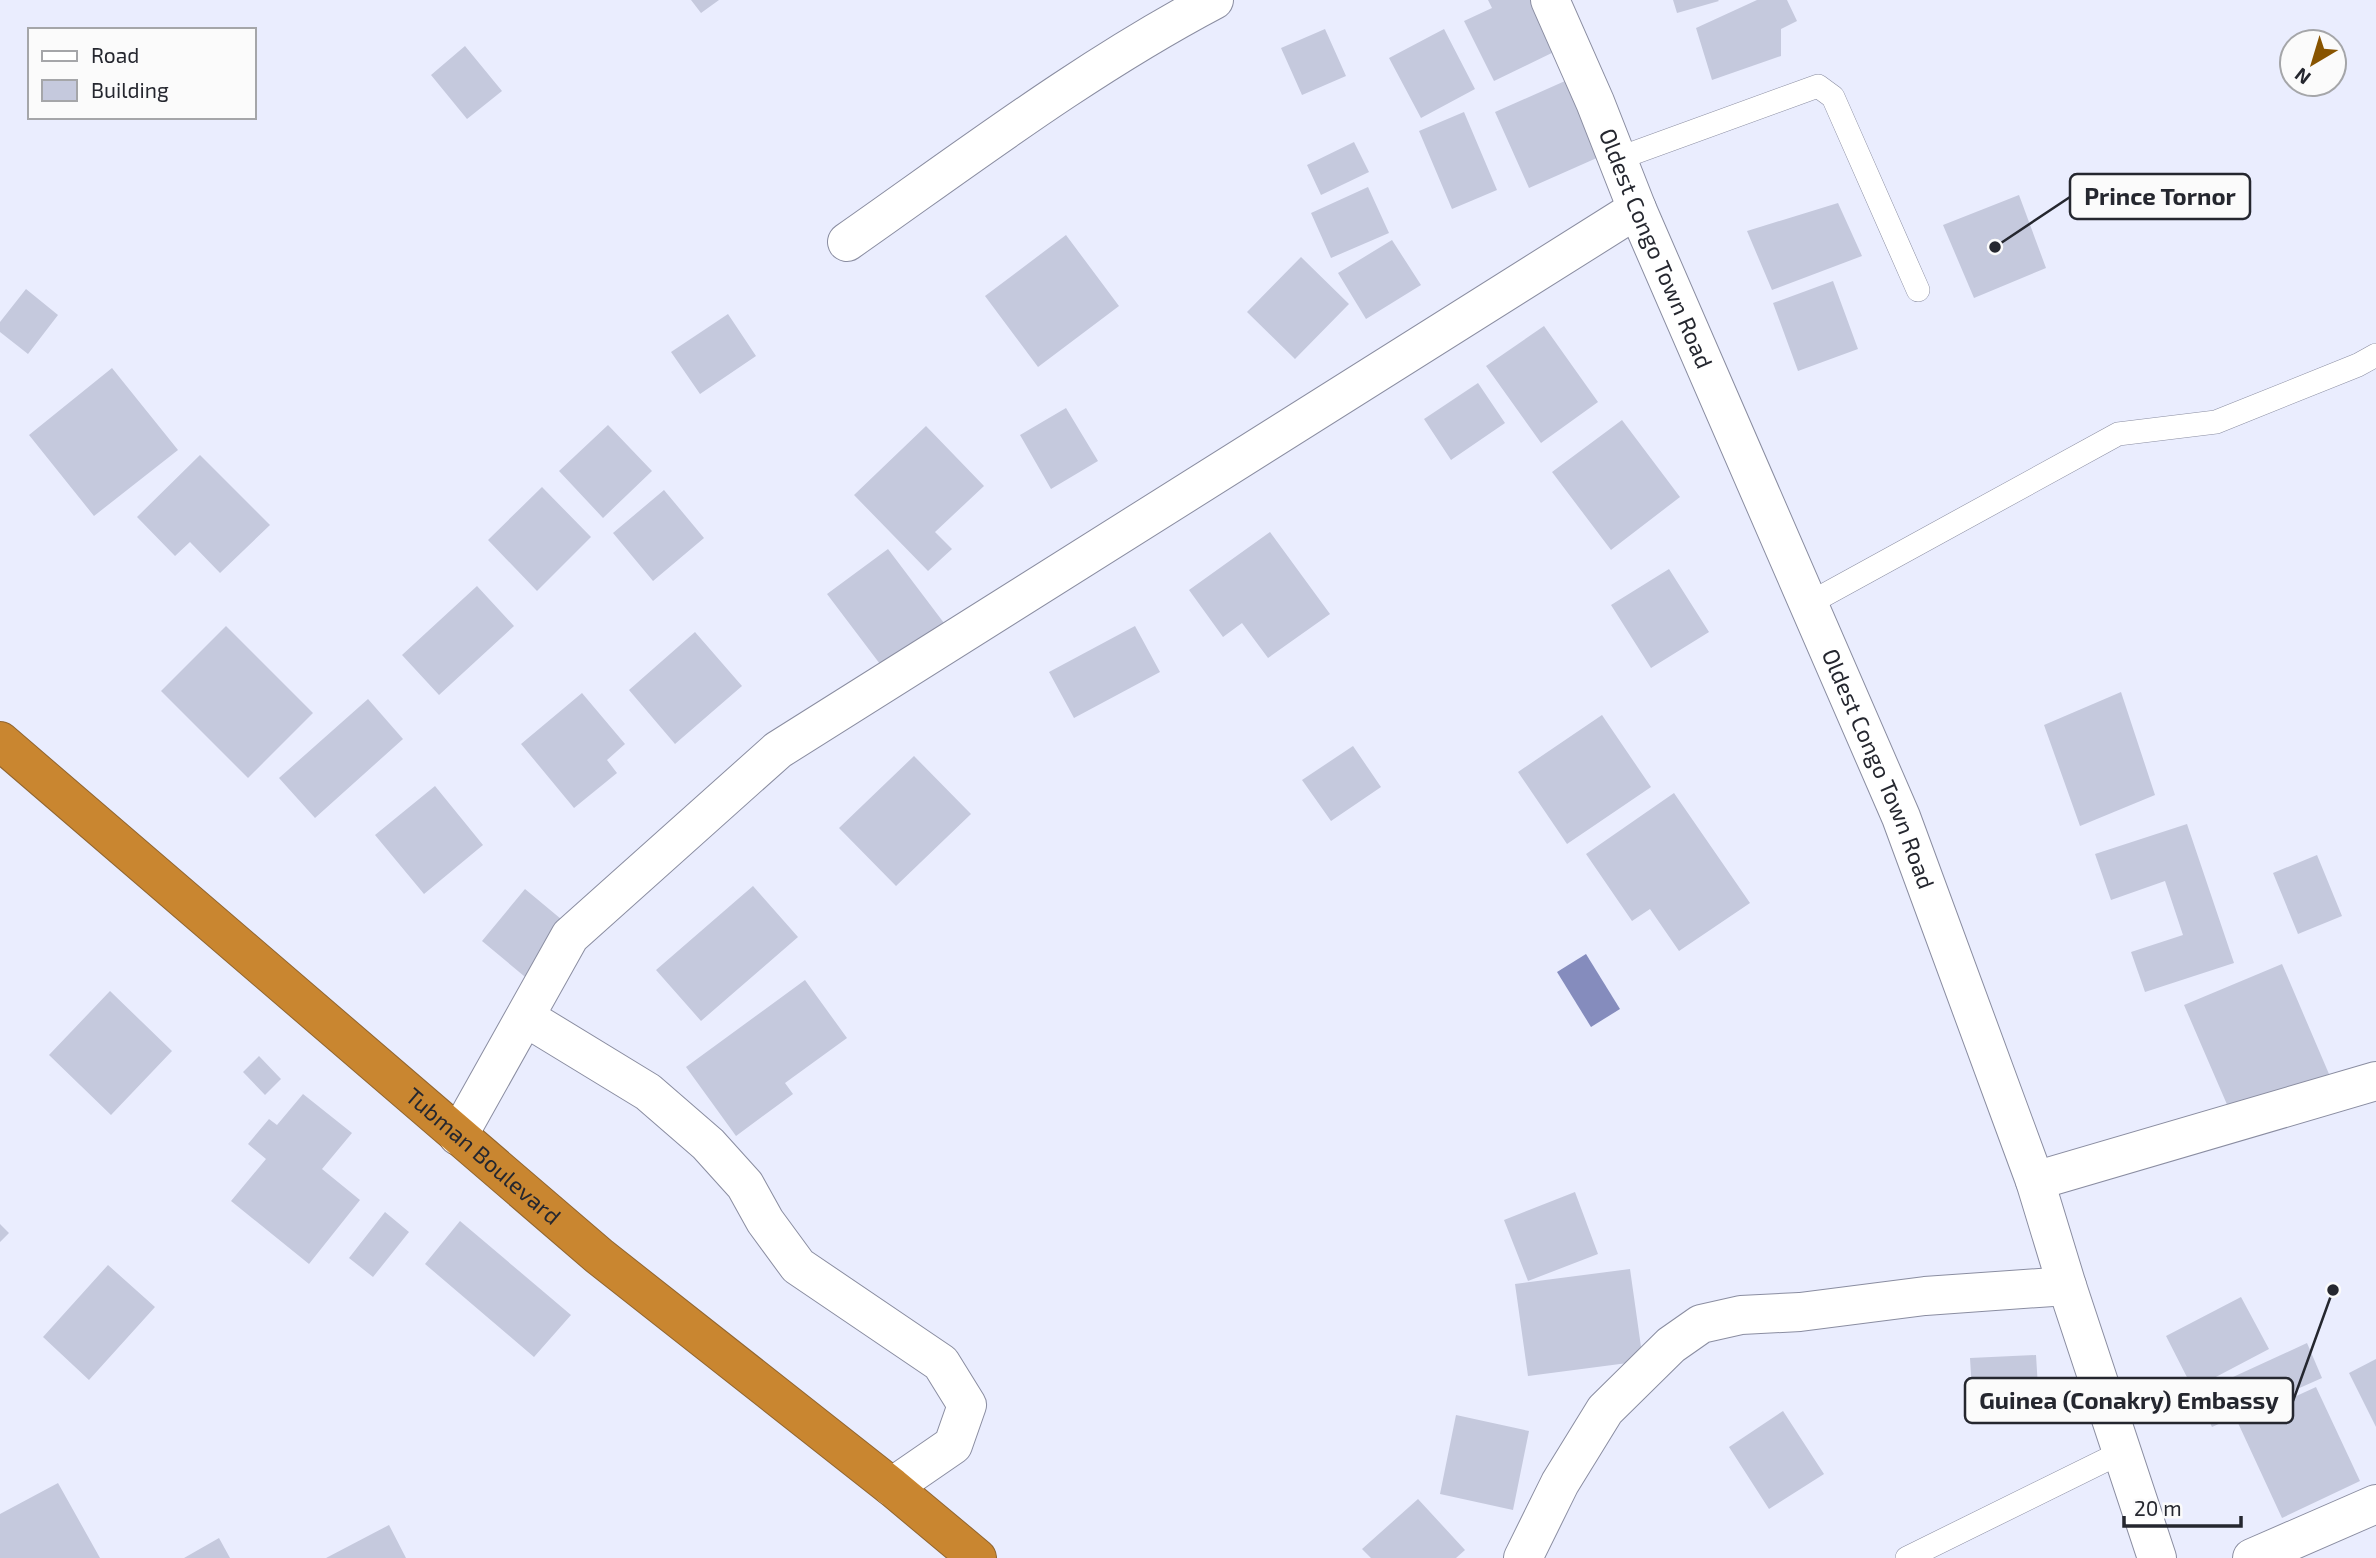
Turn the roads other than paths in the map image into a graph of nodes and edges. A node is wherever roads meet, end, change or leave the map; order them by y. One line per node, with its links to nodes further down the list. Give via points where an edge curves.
1 (1214, 0): 5 (street, via 1054,98)
2 (1549, 0): 3 (street, Oldest Congo Town Road)
3 (1617, 159): 4 (street, Oldest Congo Town Road); 6 (lane, via 1818,86 1833,97)
4 (1637, 209): 8 (street, Oldest Congo Town Road); 10 (street, via 778,750 570,936)
5 (847, 242)
6 (1918, 290)
7 (2376, 355): 8 (lane, via 2216,422 2118,434)
8 (1808, 604): 13 (street, Oldest Congo Town Road, via 1901,817)
9 (0, 741): 12 (highway, Tubman Boulevard)
10 (525, 1017): 12 (street); 16 (street, via 648,1092 708,1144 745,1185 797,1266 941,1363 967,1405 953,1446)
11 (2376, 1081): 13 (street)
12 (458, 1136): 16 (highway, Tubman Boulevard, via 599,1256)
13 (2035, 1181): 14 (street, Oldest Congo Town Road)
14 (2067, 1286): 15 (street, Oldest Congo Town Road); 19 (street, via 1741,1315 1701,1324 1671,1345 1605,1410 1560,1483)
15 (2122, 1452): 20 (lane); 21 (street, Oldest Congo Town Road)
16 (892, 1487): 18 (highway, Tubman Boulevard)
17 (2376, 1504): 22 (street)
18 (977, 1558)
19 (1523, 1558)
20 (1907, 1558)
21 (2157, 1558)
22 (2252, 1558)

